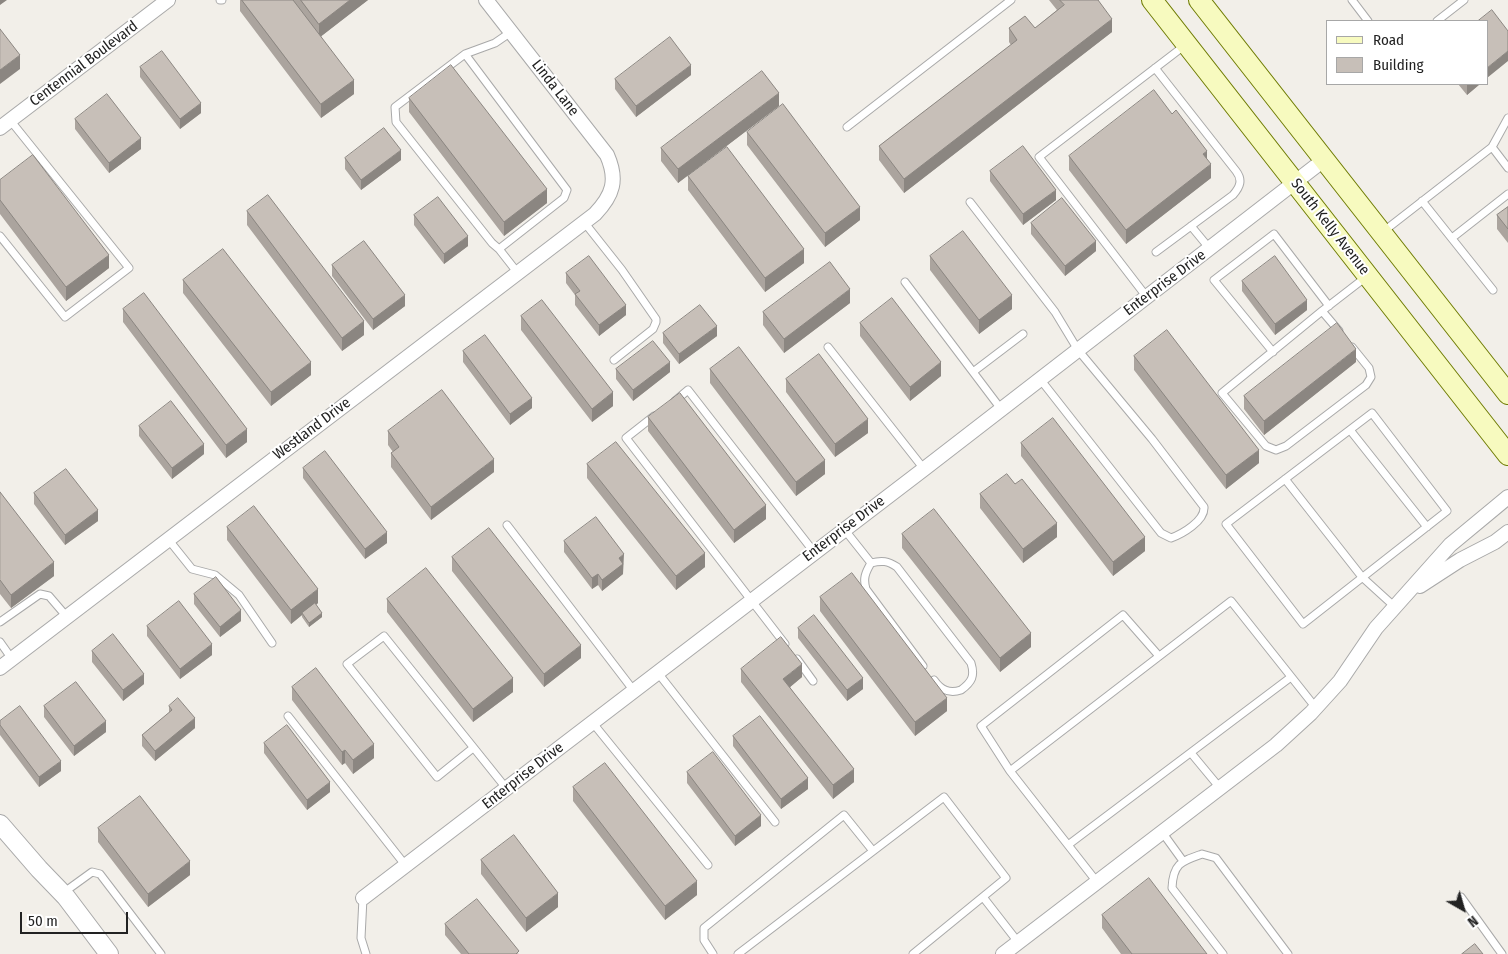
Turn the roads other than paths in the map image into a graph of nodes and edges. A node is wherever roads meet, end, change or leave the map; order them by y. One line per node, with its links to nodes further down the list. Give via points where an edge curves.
1 (168, 0): 15 (street, Centennial Boulevard)
2 (1011, 0): 16 (lane)
3 (1152, 0): 11 (main road, South Kelly Avenue)
4 (1200, 0): 18 (main road)
5 (1352, 0): 8 (lane)
6 (1464, 0): 9 (lane)
7 (490, 1): 10 (street, Linda Lane)
8 (1367, 20)
9 (1438, 20)
10 (511, 32): 12 (lane, via 495,43); 20 (street, Linda Lane, via 607,155)
11 (1186, 45): 13 (lane); 21 (main road, South Kelly Avenue)
12 (465, 54): 30 (lane, via 567,190 564,198); 30 (lane, via 395,107 396,122)
13 (1154, 68): 26 (lane, via 1240,180 1233,195); 37 (lane, via 1038,156)
14 (1508, 118): 17 (lane)
15 (5, 124): 28 (lane, via 129,268 65,317)
16 (847, 126)
17 (1492, 147): 19 (lane); 23 (lane)
18 (1325, 160): 21 (street, Enterprise Drive); 27 (main road)
19 (1508, 168)
20 (613, 182): 25 (street, Westland Drive, via 604,204)
21 (1295, 183): 31 (street, Enterprise Drive); 34 (main road, South Kelly Avenue)
22 (1508, 194): 29 (lane)
23 (1422, 201): 27 (lane); 29 (lane)
24 (970, 202): 41 (lane, via 1055,312)
25 (584, 222): 33 (street, Westland Drive); 43 (lane, via 656,318 650,332)
26 (1191, 226): 31 (lane); 32 (lane)
27 (1382, 233): 46 (main road)
28 (0, 236)
29 (1452, 238): 36 (lane)
30 (500, 249): 33 (lane)
31 (1210, 249): 37 (street, Enterprise Drive)
32 (1156, 252)
33 (517, 272): 59 (street, Westland Drive)
34 (1368, 275): 38 (lane); 51 (main road, South Kelly Avenue)
35 (904, 282): 44 (lane)
36 (1493, 290)
37 (1146, 296): 41 (street, Enterprise Drive)
38 (1326, 308): 42 (lane); 42 (lane, via 1274,234 1214,280); 42 (lane, via 1369,368 1371,377 1366,385 1286,446 1276,450 1266,446 1222,394)
39 (1023, 334): 44 (lane)
40 (828, 348): 52 (lane)
41 (1078, 350): 45 (street, Enterprise Drive); 45 (lane, via 1204,507 1200,519 1171,538 1161,532)
42 (1273, 352)
43 (614, 360)
44 (973, 372): 48 (lane)
45 (1040, 379): 48 (street, Enterprise Drive)
46 (1508, 394)
47 (665, 408): 60 (lane, via 688,390)
48 (1001, 409): 52 (street, Enterprise Drive)
49 (657, 414): 64 (lane, via 626,438)
50 (1350, 430): 53 (lane); 56 (lane); 56 (lane, via 1372,413 1447,511)
51 (1508, 455)
52 (924, 469): 57 (street, Enterprise Drive)
53 (1285, 480): 62 (lane); 62 (lane, via 1226,524 1303,624)
54 (1508, 497): 63 (street, via 1450,545)
55 (507, 525): 78 (lane)
56 (1427, 527): 62 (lane)
57 (844, 529): 60 (street, Enterprise Drive); 61 (lane)
58 (1508, 532): 63 (street)
59 (168, 539): 66 (street, Westland Drive); 69 (lane, via 192,569 215,574 239,595)
60 (814, 552): 64 (street, Enterprise Drive)
61 (871, 563): 73 (lane, via 864,581 866,589); 75 (lane, via 890,562 897,568 974,671 968,685 954,692 942,690)
62 (1362, 577): 65 (lane)
63 (1404, 595): 65 (street)
64 (752, 600): 74 (street, Enterprise Drive); 77 (lane)
65 (1395, 606): 79 (street)
66 (68, 617): 67 (lane, via 49,596 40,594); 71 (street, Westland Drive)
67 (0, 622)
68 (0, 642): 71 (lane)
69 (272, 643)
70 (1159, 656): 76 (lane, via 1231,601); 84 (lane); 84 (lane, via 1123,615 981,726)
71 (12, 659): 72 (street, Westland Drive)
72 (0, 668)
73 (925, 669)
74 (658, 673): 78 (street, Enterprise Drive); 87 (lane)
75 (931, 677)
76 (1291, 677): 79 (lane); 83 (lane)
77 (813, 681)
78 (634, 691): 81 (street, Enterprise Drive)
79 (1316, 708): 86 (street, via 1276,745)
80 (288, 716): 94 (lane)
81 (592, 722): 85 (street, Enterprise Drive); 93 (lane)
82 (474, 748): 82 (lane, via 384,636 347,664 437,777); 85 (lane)
83 (1191, 753): 86 (lane); 90 (lane)
84 (1010, 771): 90 (lane)
85 (506, 788): 94 (street, Enterprise Drive)
86 (1220, 788): 89 (street)
87 (775, 822)
88 (0, 824): 96 (street)
89 (1162, 832): 92 (lane); 95 (street)
90 (1068, 845): 95 (lane)
91 (873, 851): 97 (lane, via 944,797 1006,878); 104 (lane, via 844,815 704,928 704,940); 105 (lane)
92 (1183, 861): 108 (lane, via 1172,874 1172,888); 109 (lane, via 1202,854 1216,858)
93 (708, 865)
94 (406, 866): 99 (street, Enterprise Drive)
95 (1097, 882): 100 (street)
96 (62, 893): 101 (street); 102 (lane, via 92,872 100,874)
97 (983, 897): 100 (lane); 106 (lane)
98 (1461, 897): 110 (lane)
99 (362, 898): 103 (lane, via 361,938)
100 (1018, 942): 107 (street)
101 (109, 954)
102 (161, 954)
103 (366, 954)
104 (713, 954)
105 (738, 954)
106 (913, 954)
107 (1003, 954)
108 (1223, 954)
109 (1288, 954)
110 (1502, 954)

